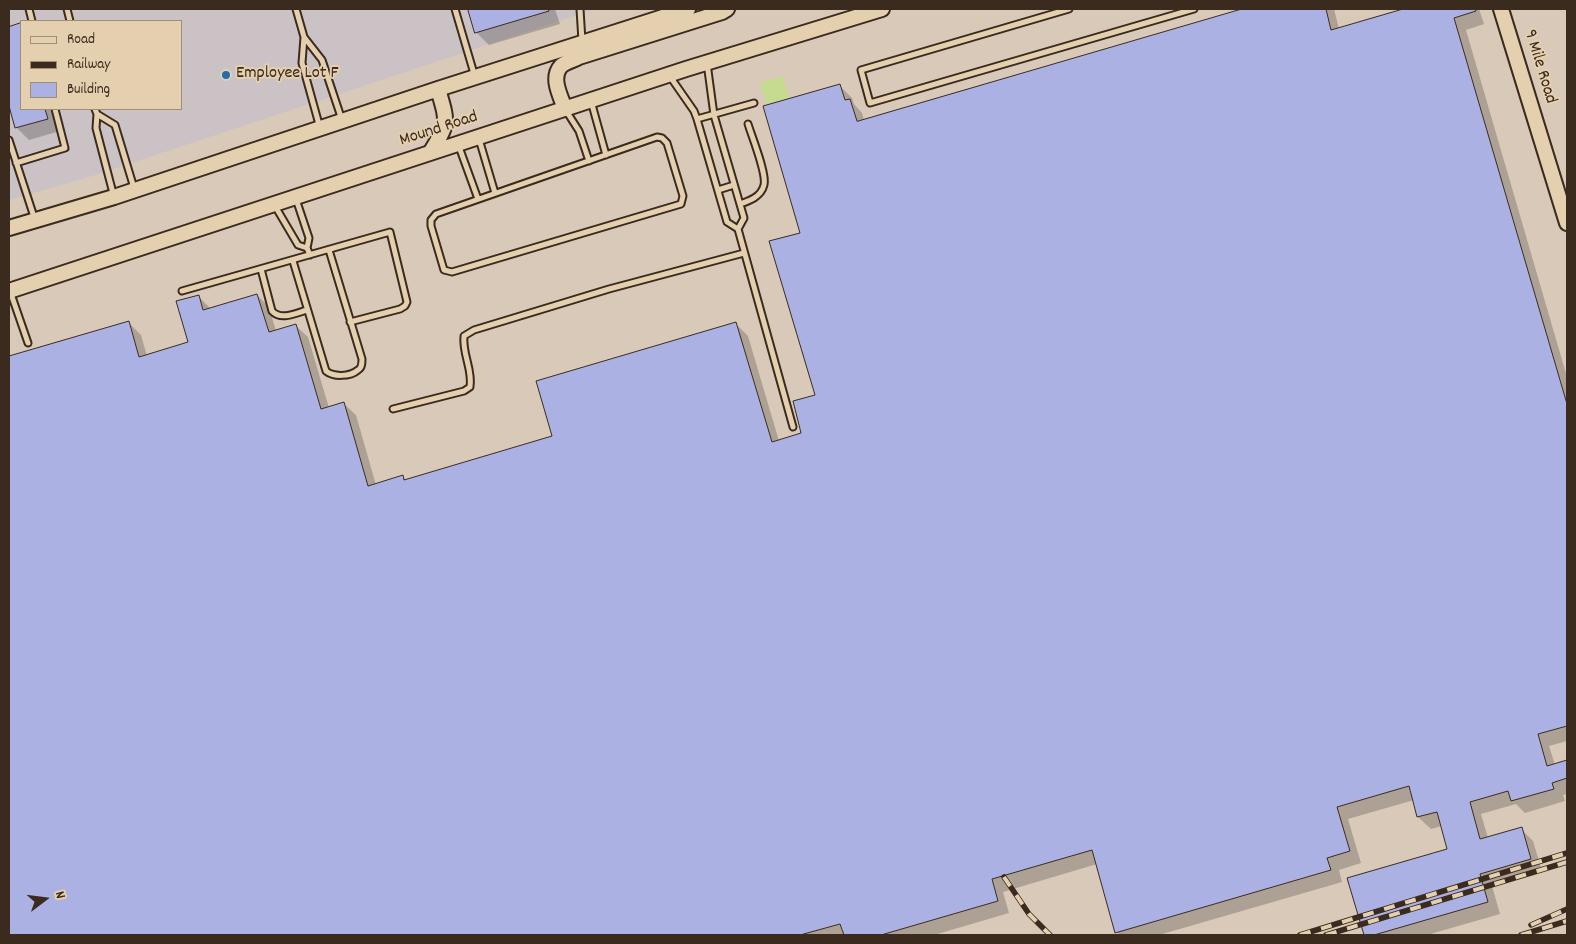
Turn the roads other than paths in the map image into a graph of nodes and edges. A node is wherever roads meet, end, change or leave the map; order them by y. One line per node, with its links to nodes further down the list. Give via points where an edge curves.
1 (296, 9): 10 (lane)
2 (455, 9): 14 (lane)
3 (580, 9): 11 (lane)
4 (688, 9): 11 (main road)
5 (727, 9): 18 (main road, via 579,57 561,66 556,74 557,85)
6 (882, 9): 12 (main road, Mound Road)
7 (1069, 9): 8 (lane, via 861,70 870,103)
8 (1190, 9)
9 (1501, 9): 43 (main road, 9 Mile Road)
10 (304, 37): 23 (lane, via 322,60); 25 (lane, via 302,63)
11 (582, 44): 14 (main road)
12 (707, 63): 13 (main road, Mound Road); 21 (lane)
13 (669, 75): 16 (main road, Mound Road); 22 (lane)
14 (475, 77): 15 (main road)
15 (438, 89): 23 (main road); 29 (main road, via 446,120 444,130)
16 (591, 100): 18 (main road, Mound Road); 30 (lane)
17 (754, 102): 21 (lane)
18 (565, 109): 26 (main road, Mound Road); 31 (lane, via 579,131)
19 (55, 110): 32 (lane, via 65,148)
20 (96, 112): 34 (lane, via 115,125); 37 (lane, via 96,128)
21 (714, 115): 22 (lane); 33 (lane)
22 (697, 119): 35 (lane)
23 (342, 121): 25 (main road)
24 (748, 124): 41 (lane, via 764,184 753,199)
25 (320, 128): 34 (main road)
26 (478, 137): 28 (main road, Mound Road); 36 (lane)
27 (9, 140): 32 (lane)
28 (458, 143): 29 (main road, Mound Road); 39 (lane)
29 (430, 153): 38 (main road, Mound Road)
30 (606, 155): 31 (lane); 39 (lane, via 662,138 668,144 682,196 681,204 448,272 444,270 431,220 436,214)
31 (589, 161): 36 (lane)
32 (16, 163): 42 (lane)
33 (734, 185): 35 (lane); 41 (lane)
34 (134, 190): 37 (main road)
35 (718, 190): 45 (lane, via 727,222)
36 (495, 193): 39 (lane)
37 (114, 197): 42 (main road)
38 (296, 197): 40 (main road, Mound Road); 46 (lane, via 309,238)
39 (478, 198)
40 (274, 204): 46 (lane, via 298,245); 52 (main road, Mound Road)
41 (740, 204): 45 (lane, via 744,218)
42 (35, 220): 44 (main road)
43 (1567, 223)
44 (9, 228)
45 (738, 229): 48 (lane)
46 (306, 248): 49 (lane)
47 (329, 250): 49 (lane); 55 (lane); 55 (lane, via 390,232 407,302 400,309)
48 (744, 253): 57 (lane, via 474,330 464,336 463,346 470,387); 58 (lane)
49 (310, 255): 50 (lane)
50 (293, 261): 51 (lane); 54 (lane)
51 (261, 270): 53 (lane); 54 (lane, via 275,314 285,316)
52 (9, 291): 56 (lane)
53 (182, 291)
54 (307, 310): 55 (lane, via 326,371 337,376 352,373 362,366)
55 (350, 322)
56 (28, 343)
57 (393, 409)
58 (793, 427)

